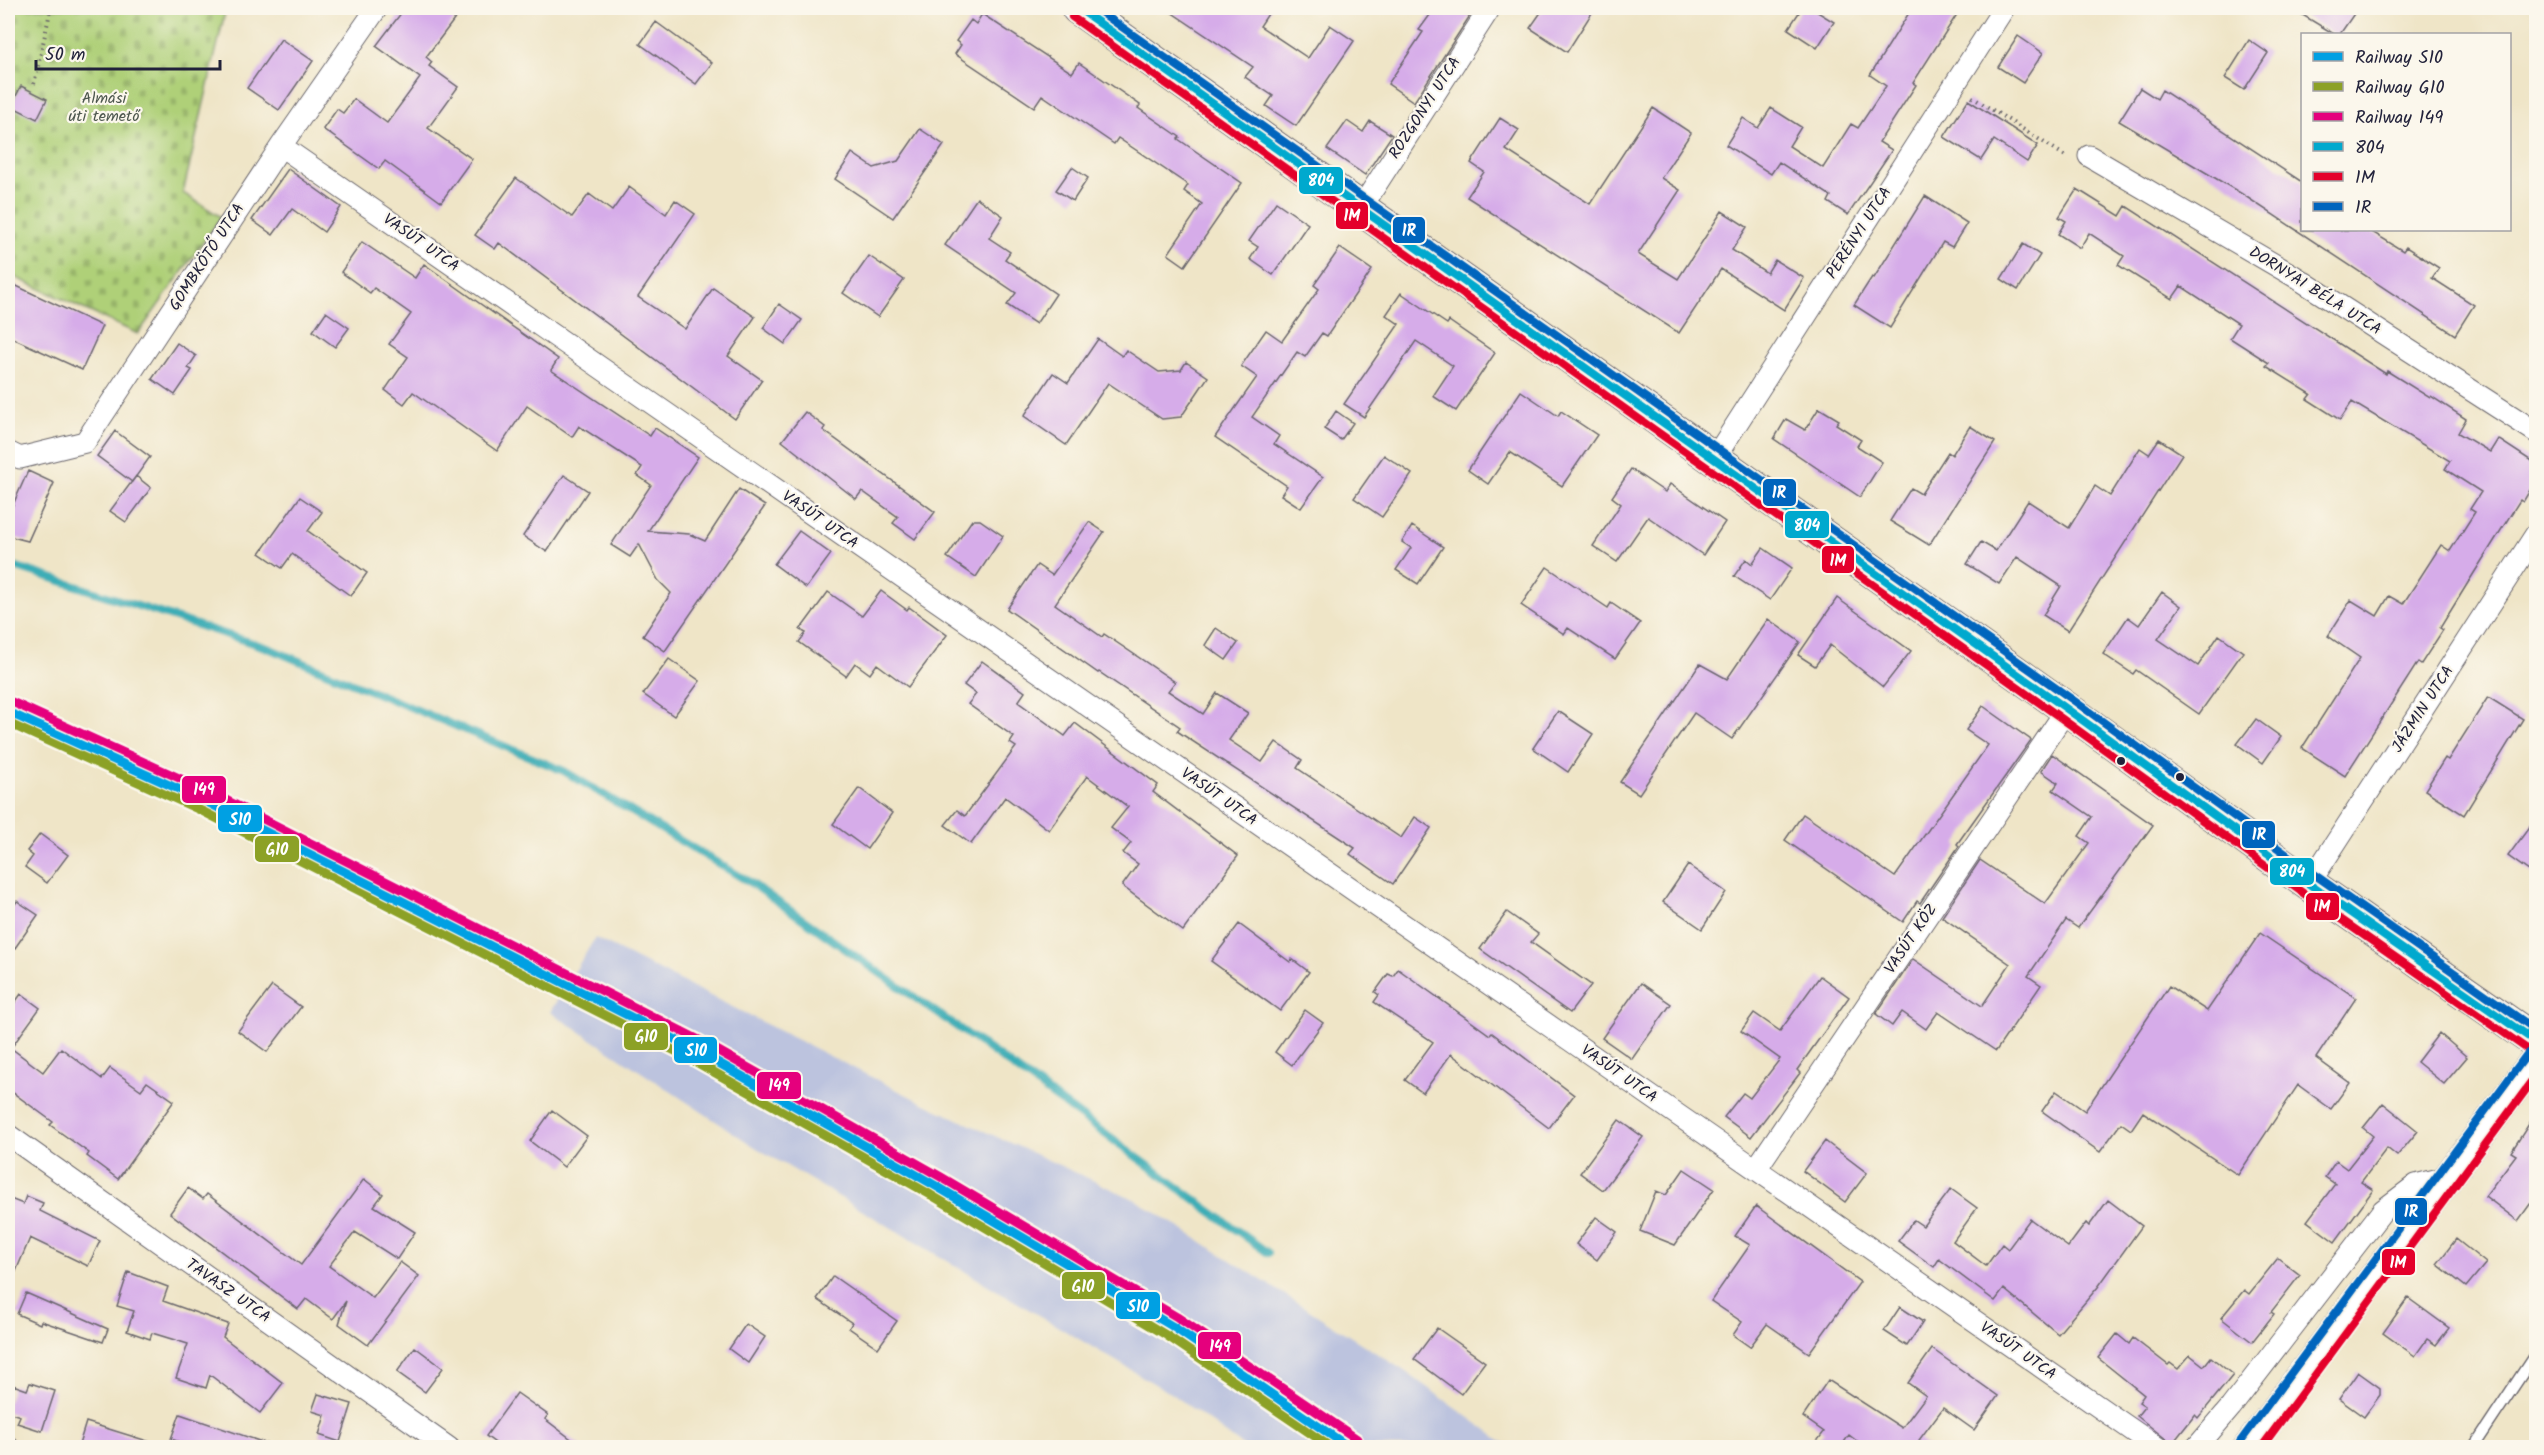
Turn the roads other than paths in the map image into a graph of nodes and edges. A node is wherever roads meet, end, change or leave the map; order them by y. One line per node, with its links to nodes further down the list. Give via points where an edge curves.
1 (377, 8): 5 (street, GOMBKÖTŐ UTCA)
2 (1078, 8): 7 (main road)
3 (1490, 8): 7 (street, ROZGONYI UTCA)
4 (2004, 8): 10 (street, PERÉNYI UTCA)
5 (281, 146): 9 (street, GOMBKÖTŐ UTCA, via 85,442 20,458); 17 (street, VASÚT UTCA)
6 (2089, 156): 8 (street, DORNYAI BÉLA UTCA, via 2294,276)
7 (1361, 208): 10 (main road)
8 (2536, 432)
9 (8, 452)
10 (1714, 459): 12 (main road)
11 (2536, 534): 13 (street, JÁZMIN UTCA)
12 (2067, 709): 13 (main road); 17 (street, VASÚT KÖZ)
13 (2309, 884): 14 (main road)
14 (2536, 1042)
15 (2536, 1059): 18 (street)
16 (8, 1134): 20 (street, TAVASZ UTCA)
17 (1756, 1169): 21 (street, VASÚT UTCA)
18 (2451, 1176): 22 (street, via 2416,1185 2383,1210); 23 (street)
19 (2536, 1353): 24 (lane)
20 (449, 1448)
21 (2158, 1448)
22 (2196, 1448)
23 (2248, 1448)
24 (2473, 1448)

